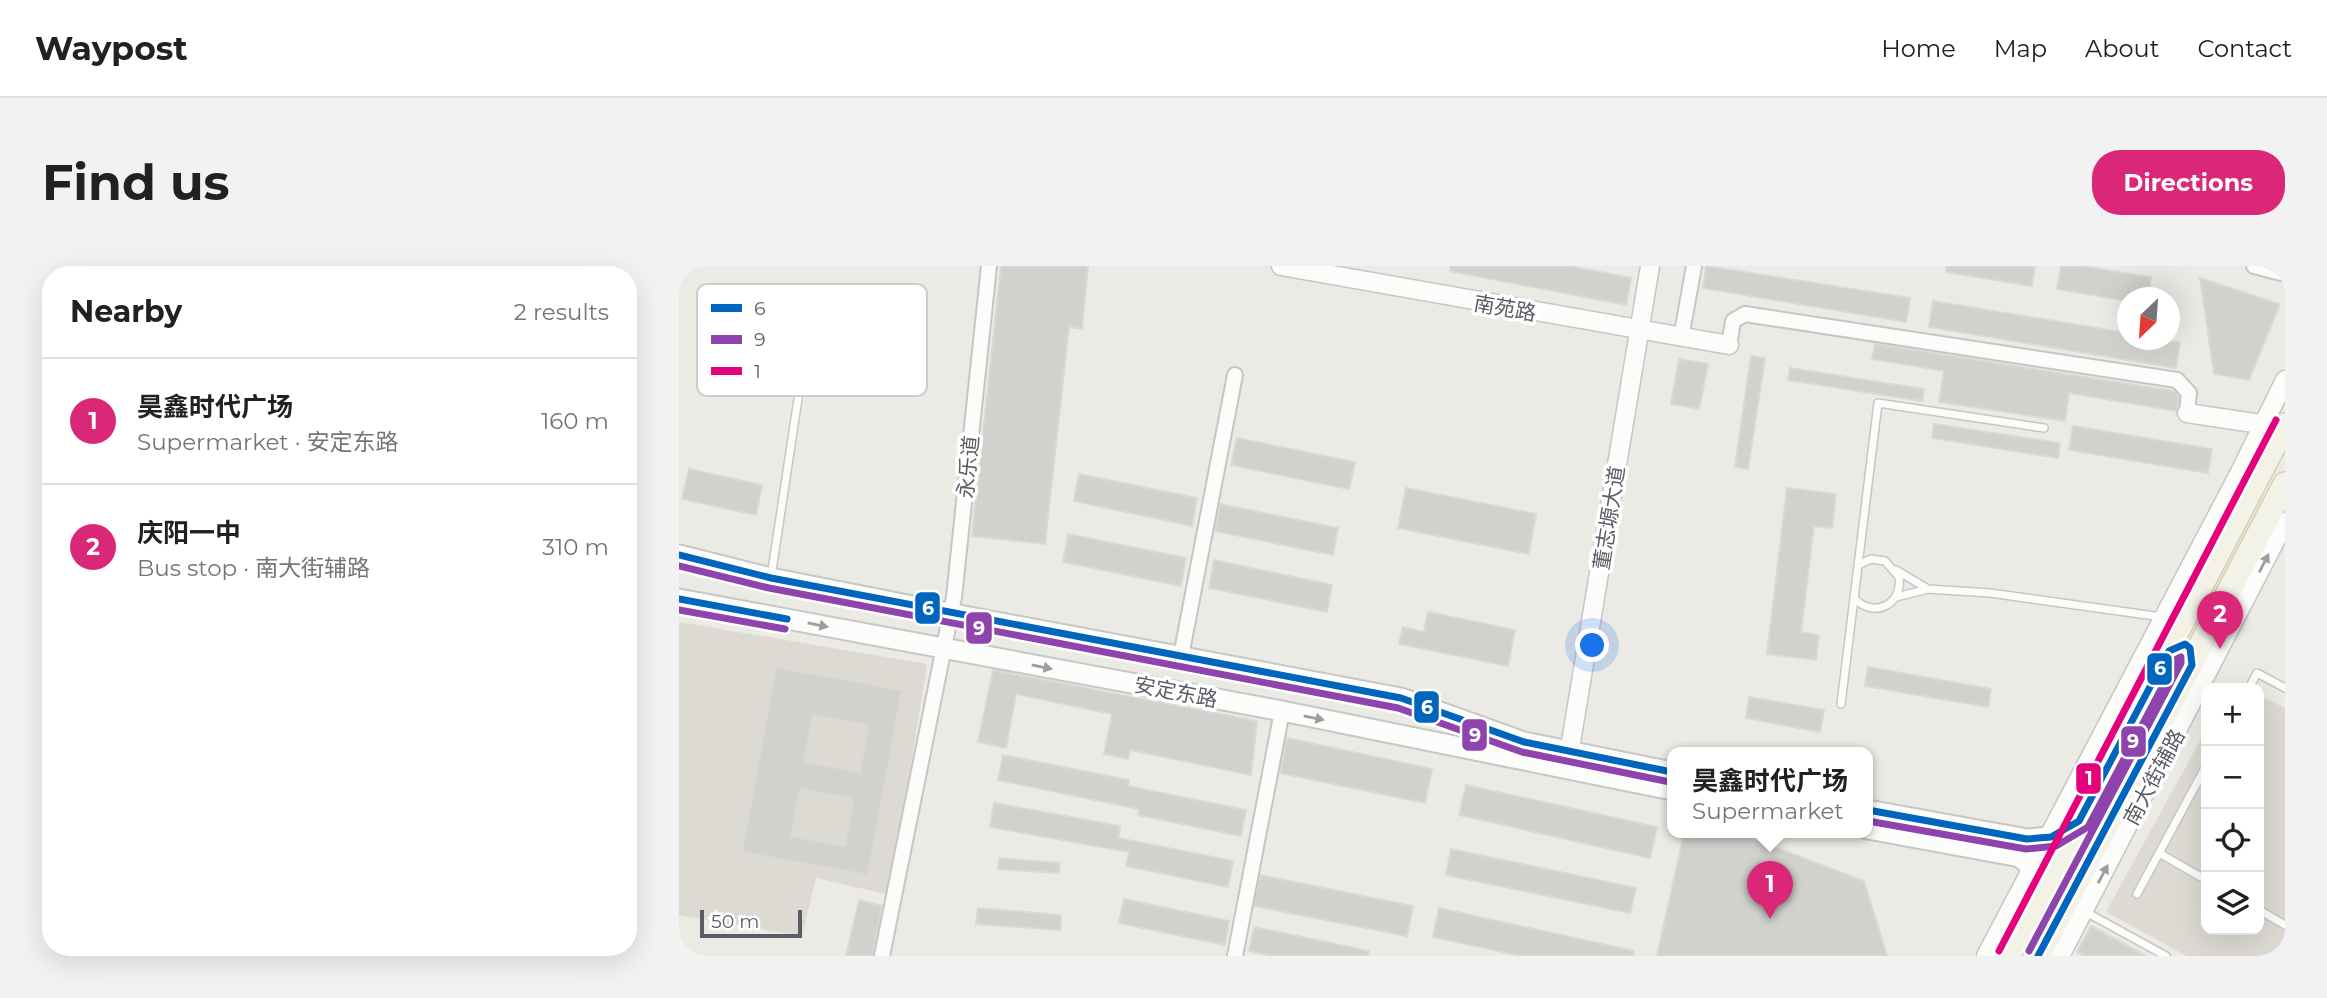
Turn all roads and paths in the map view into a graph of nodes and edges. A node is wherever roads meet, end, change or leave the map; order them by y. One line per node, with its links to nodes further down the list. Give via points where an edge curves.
1 (989, 266): 28 (street, 永乐道)
2 (1281, 266): 9 (street, 南苑路)
3 (1313, 266): 9 (street, 南苑路)
4 (1643, 266): 9 (street, 董志塬大道)
5 (1650, 266): 9 (street, 董志塬大道)
6 (1694, 266): 10 (street)
7 (2255, 266): 8 (street)
8 (2285, 274)
9 (1637, 327): 10 (street, 南苑路); 38 (street, 董志塬大道)
10 (1682, 335): 11 (street, 南苑路)
11 (1730, 342): 15 (street, via 1733,321 1745,314 2177,380 2189,393)
12 (1235, 375): 31 (street)
13 (2285, 380): 16 (street)
14 (798, 396): 23 (lane)
15 (2187, 410): 16 (street)
16 (2275, 420): 29 (street); 30 (main road, via 2272,451)
17 (2044, 428): 21 (lane, via 1878,403)
18 (2285, 484): 33 (main road)
19 (2285, 522): 51 (street, 南大街辅路, one-way to 19)
20 (679, 555): 23 (main road, 安定东路)
21 (1858, 565): 22 (lane, via 1878,559); 26 (lane)
22 (1896, 570): 24 (lane); 25 (lane, via 1900,584)
23 (771, 578): 28 (main road, 安定东路)
24 (1928, 589): 25 (lane); 29 (lane)
25 (1896, 597): 26 (lane, via 1879,609 1865,607)
26 (1854, 598): 36 (lane)
27 (679, 599): 32 (main road, 安定东路, one-way to 32)
28 (951, 614): 31 (main road, 安定东路); 32 (street, 永乐道)
29 (2165, 617): 45 (street)
30 (2169, 651): 33 (main road, via 2185,644); 43 (main road)
31 (1181, 656): 38 (main road, 安定东路, via 1401,698)
32 (941, 657): 37 (main road, 安定东路, one-way to 37); 54 (street, 永乐道)
33 (2192, 665): 58 (main road)
34 (2252, 683): 35 (lane, via 2257,673)
35 (2285, 688)
36 (1841, 704)
37 (1282, 711): 38 (main road, 安定东路, one-way to 38); 55 (street)
38 (1565, 760): 39 (main road, 安定东路); 41 (main road, 安定东路)
39 (1667, 771)
40 (2201, 775): 46 (lane)
41 (1667, 789)
42 (1873, 811): 45 (main road, via 2027,839)
43 (2079, 821): 45 (main road); 50 (main road)
44 (1873, 830): 47 (main road, via 2020,858)
45 (2049, 837): 47 (street)
46 (2159, 853): 48 (lane); 49 (lane)
47 (2032, 868): 50 (main road); 56 (street)
48 (2201, 877)
49 (2137, 894)
50 (2034, 907): 57 (main road)
51 (2084, 911): 59 (street, 南大街辅路); 60 (lane)
52 (2264, 913): 53 (lane)
53 (2285, 925)
54 (882, 956)
55 (1235, 956)
56 (1986, 956)
57 (2008, 956)
58 (2038, 956)
59 (2060, 956)
60 (2167, 956)

